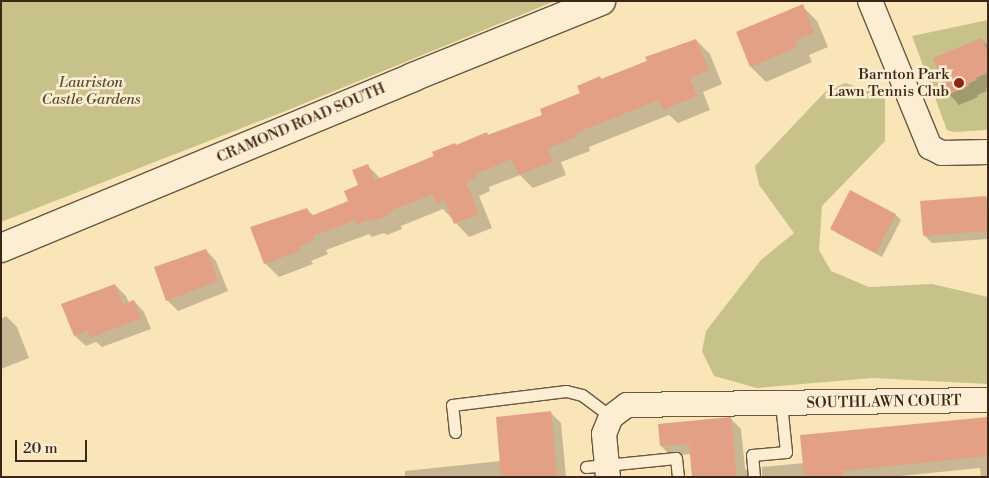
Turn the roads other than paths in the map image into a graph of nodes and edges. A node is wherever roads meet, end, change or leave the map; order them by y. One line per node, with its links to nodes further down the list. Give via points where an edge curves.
1 (601, 1): 4 (street, CRAMOND ROAD SOUTH)
2 (870, 1): 3 (street, via 930,147 942,153)
3 (988, 152)
4 (1, 248)
5 (988, 400): 6 (street, SOUTHLAWN COURT)
6 (781, 403): 7 (street, SOUTHLAWN COURT, via 627,405); 11 (lane, via 786,452 752,455)
7 (611, 417): 8 (lane, via 582,395 566,391 452,405); 9 (street, via 604,434)
8 (455, 432)
9 (600, 470): 10 (lane, via 676,458)
10 (678, 477)
11 (754, 477)

